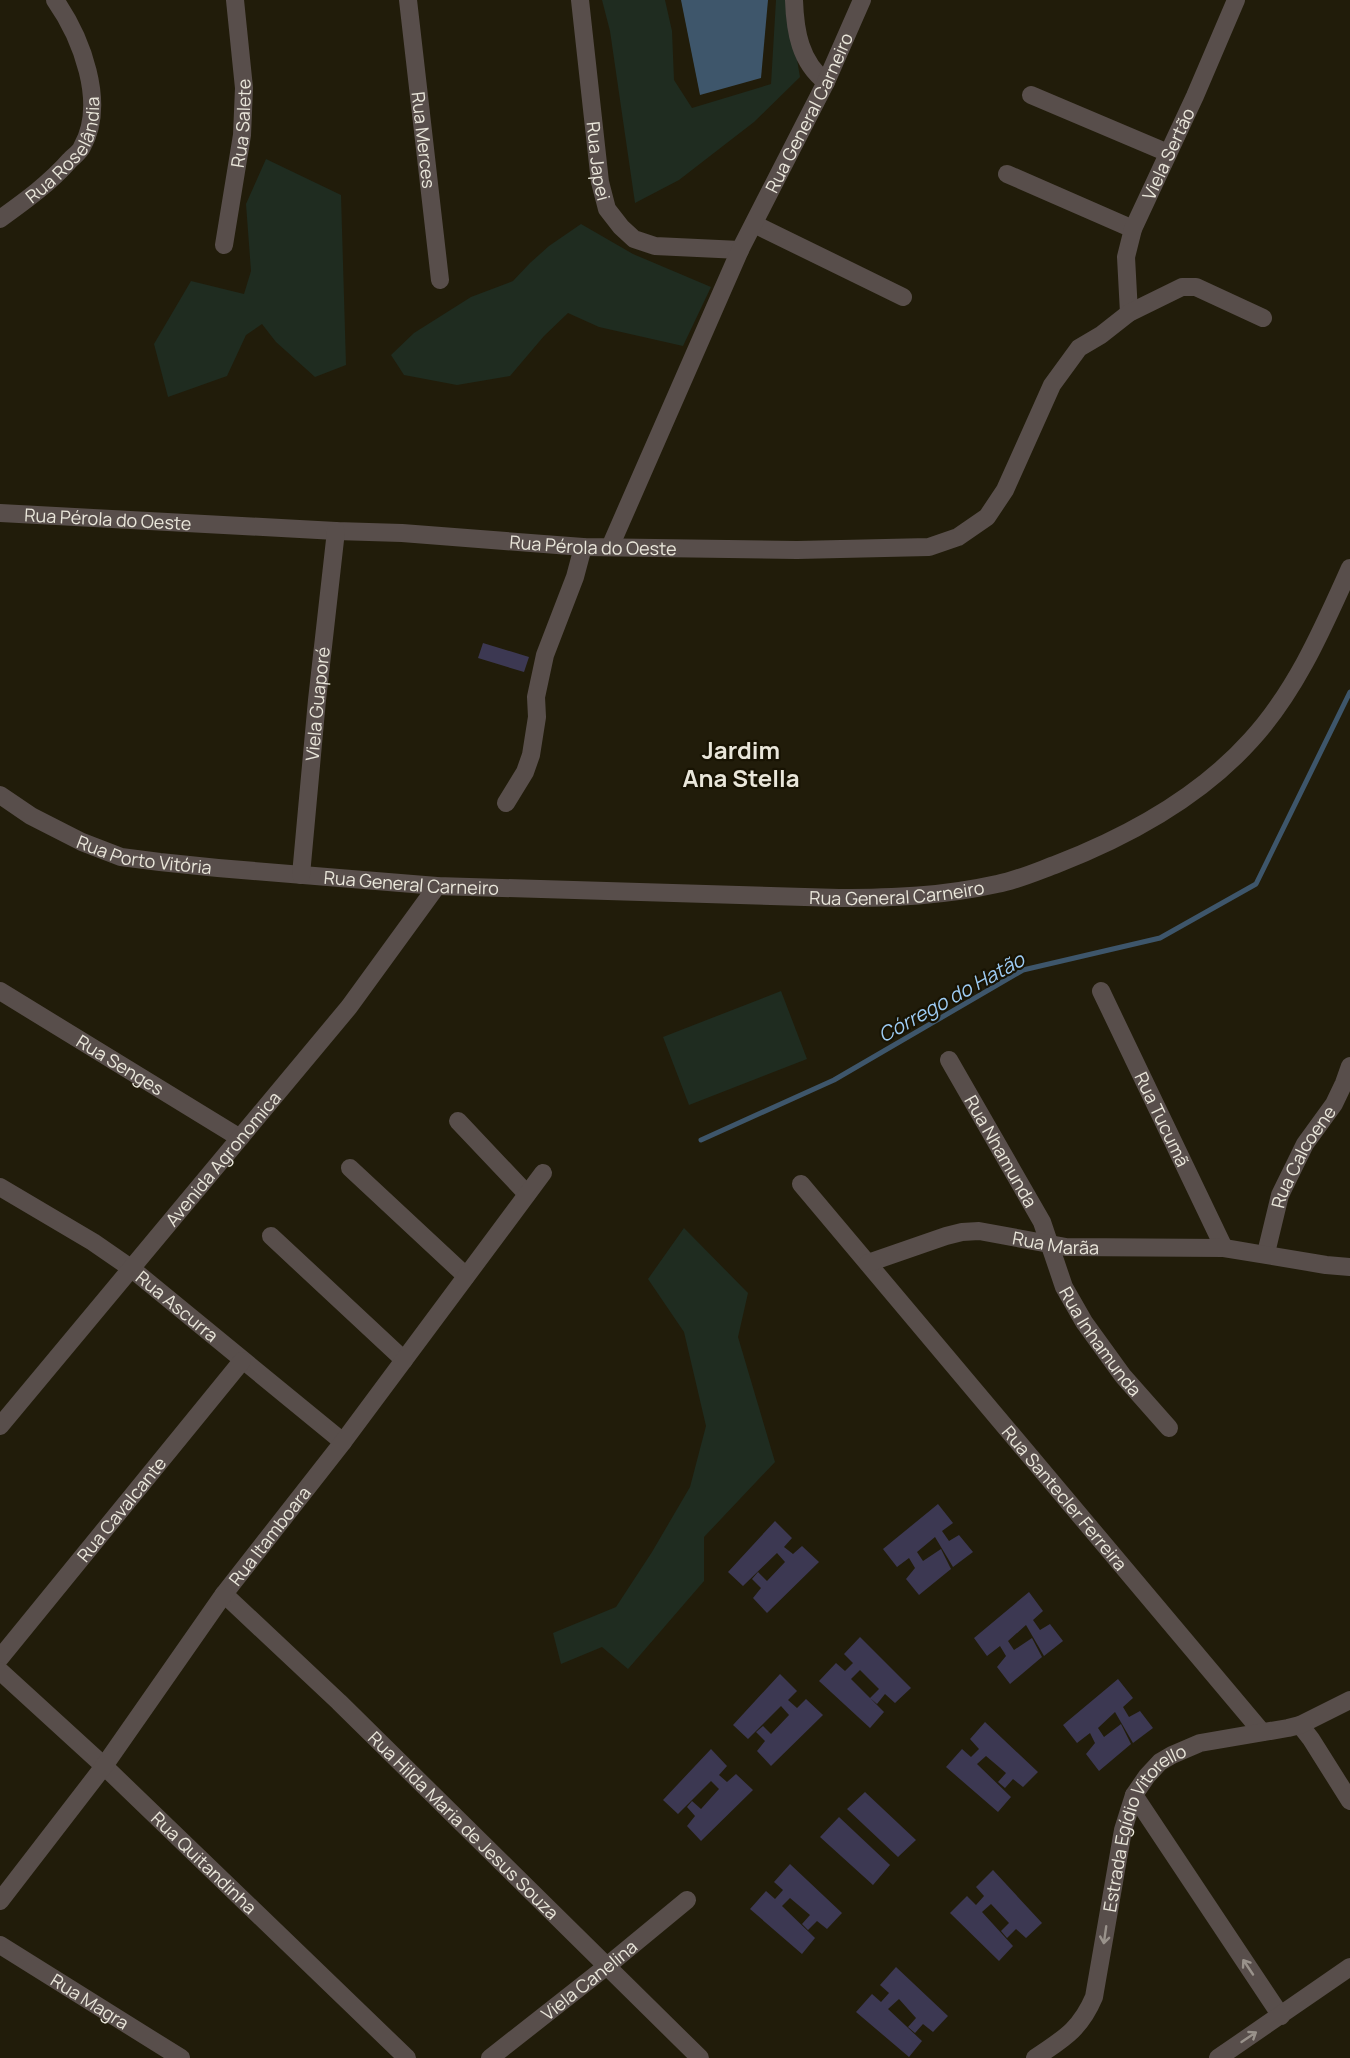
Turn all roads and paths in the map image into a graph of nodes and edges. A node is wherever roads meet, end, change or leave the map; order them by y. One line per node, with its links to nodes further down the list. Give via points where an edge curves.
1 (55, 0): 12 (street, Rua Roselândia, via 69,19 83,54 92,92 91,123 82,147 67,165)
2 (235, 0): 15 (street, Rua Salete, via 244,88 242,135)
3 (408, 0): 17 (street, Rua Merces)
4 (579, 0): 16 (street, Rua Japei, via 600,182 607,209 634,239 655,246)
5 (794, 0): 8 (street, via 799,42 815,74)
6 (862, 0): 8 (street, Rua General Carneiro)
7 (1236, 0): 10 (street, Viela Sertão)
8 (826, 82): 13 (street, Rua General Carneiro)
9 (1031, 95): 10 (street)
10 (1168, 153): 14 (street, Viela Sertão)
11 (1007, 174): 14 (street)
12 (0, 219)
13 (754, 224): 16 (street, Rua General Carneiro); 18 (street)
14 (1133, 230): 19 (street, Viela Sertão, via 1126,257)
15 (224, 245)
16 (740, 250): 24 (street, Rua General Carneiro)
17 (440, 280)
18 (903, 297)
19 (1129, 313): 20 (street, via 1182,287 1196,287); 24 (street, Rua Pérola do Oeste, via 1079,348 1052,385 1005,490 987,517 958,537 928,547 874,549)
20 (1263, 318)
21 (0, 513): 22 (street, Rua Pérola do Oeste)
22 (336, 531): 23 (street, Rua Pérola do Oeste); 28 (street, Viela Guaporé)
23 (583, 547): 24 (street, Rua Pérola do Oeste); 27 (street, via 545,655 536,697 531,755)
24 (610, 547)
25 (1350, 568): 29 (street, Rua General Carneiro, via 1328,618 1280,703 1232,760 1171,809 1085,853 1024,876 944,894 902,898)
26 (0, 795): 28 (street, Rua Porto Vitória, via 31,816 121,857)
27 (506, 803)
28 (301, 874): 29 (street, Rua General Carneiro)
29 (437, 886): 35 (street, Avenida Agronomica, via 349,1007)
30 (0, 991): 35 (street, Rua Senges)
31 (1101, 991): 43 (street, Rua Tucumã)
32 (949, 1060): 42 (street, Rua Nhamunda, via 1035,1209)
33 (1350, 1066): 44 (street, Rua Calcoene, via 1334,1104 1305,1144 1280,1195)
34 (458, 1121): 40 (street)
35 (240, 1138): 47 (street, Avenida Agronomica)
36 (350, 1168): 48 (street)
37 (543, 1173): 40 (street, Rua Itamboara)
38 (801, 1184): 45 (street)
39 (0, 1186): 47 (street, Rua Ascurra)
40 (527, 1194): 48 (street, Rua Itamboara)
41 (271, 1236): 49 (street)
42 (1049, 1245): 43 (street, Rua Marãa); 45 (street, Rua Marãa, via 998,1233 962,1232); 52 (street, Rua Inhamunda, via 1064,1287 1084,1322 1123,1376)
43 (1224, 1248): 44 (street, Rua Marãa)
44 (1266, 1253): 46 (street, Rua Marãa)
45 (868, 1263): 59 (street, Rua Santecler Ferreira)
46 (1350, 1267)
47 (132, 1269): 50 (street, Rua Ascurra); 51 (street, Avenida Agronomica)
48 (466, 1276): 49 (street, Rua Itamboara)
49 (404, 1360): 53 (street, Rua Itamboara)
50 (242, 1361): 53 (street, Rua Ascurra); 55 (street, Rua Cavalcante)
51 (0, 1426)
52 (1169, 1428)
53 (343, 1442): 54 (street, Rua Itamboara)
54 (224, 1594): 60 (street, Rua Itamboara); 66 (street, Rua Hilda Maria de Jesus Souza)
55 (0, 1658)
56 (0, 1671): 60 (street, Rua Quitandinha)
57 (1350, 1700): 58 (street, Estrada Egídio Vitorello)
58 (1300, 1725): 59 (street, Estrada Egídio Vitorello); 62 (street)
59 (1262, 1732): 61 (street, Estrada Egídio Vitorello, via 1200,1743 1172,1755 1160,1762)
60 (104, 1767): 64 (street, Rua Itamboara); 70 (street, Rua Quitandinha)
61 (1134, 1795): 68 (street, one-way to 61); 73 (street, Estrada Egídio Vitorello, one-way to 73, via 1124,1830 1094,1997 1078,2027)
62 (1350, 1801)
63 (687, 1900): 66 (street, Viela Canelina)
64 (0, 1901)
65 (0, 1945): 69 (street, Rua Magra)
66 (607, 1966): 71 (street, Viela Canelina); 72 (street, Rua Hilda Maria de Jesus Souza)
67 (1350, 1967): 68 (street)
68 (1281, 2016): 74 (street, one-way to 68)
69 (181, 2058)
70 (407, 2058)
71 (490, 2058)
72 (700, 2058)
73 (1035, 2058)
74 (1218, 2058)

